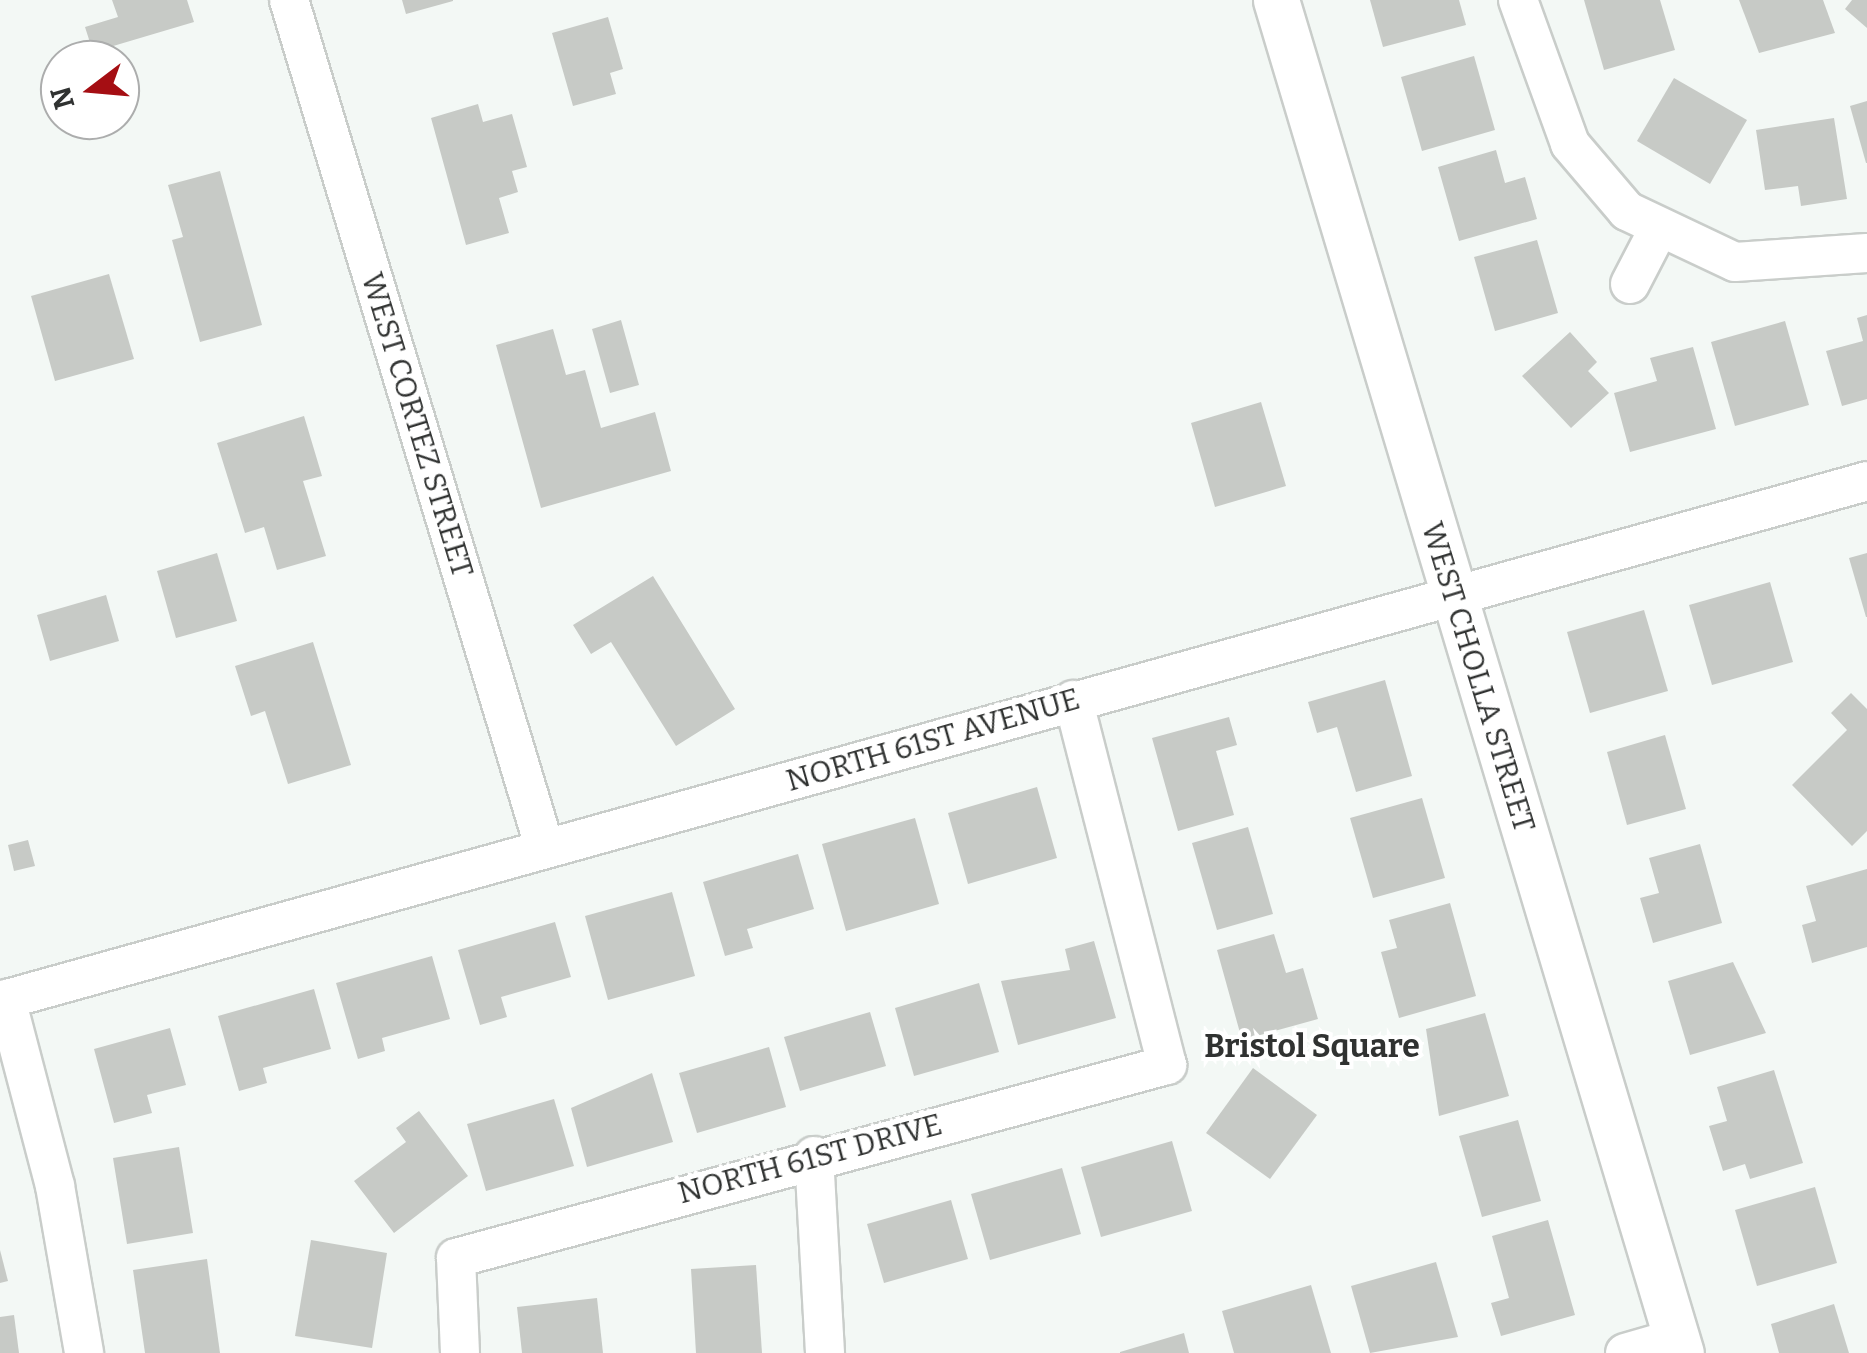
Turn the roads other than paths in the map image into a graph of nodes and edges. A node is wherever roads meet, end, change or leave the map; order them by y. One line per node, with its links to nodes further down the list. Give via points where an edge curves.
1 (289, 0): 10 (street, WEST CORTEZ STREET)
2 (1276, 0): 8 (street, WEST CHOLLA STREET)
3 (1518, 0): 4 (street, via 1570,144 1602,188)
4 (1657, 232): 5 (street, via 1735,262); 6 (street)
5 (1867, 253)
6 (1630, 284)
7 (1867, 480): 8 (street, NORTH 61ST AVENUE)
8 (1454, 594): 9 (street, NORTH 61ST AVENUE); 13 (street, WEST CHOLLA STREET)
9 (1073, 700): 10 (street, NORTH 61ST AVENUE); 12 (street, NORTH 61ST DRIVE, via 1167,1064)
10 (545, 849): 11 (street, NORTH 61ST AVENUE)
11 (3, 1000): 14 (street, via 55,1186)
12 (814, 1156): 15 (street, NORTH 61ST DRIVE, via 456,1258); 16 (street)
13 (1679, 1345): 17 (street)
14 (84, 1353)
15 (460, 1353)
16 (826, 1353)
17 (1625, 1353)

